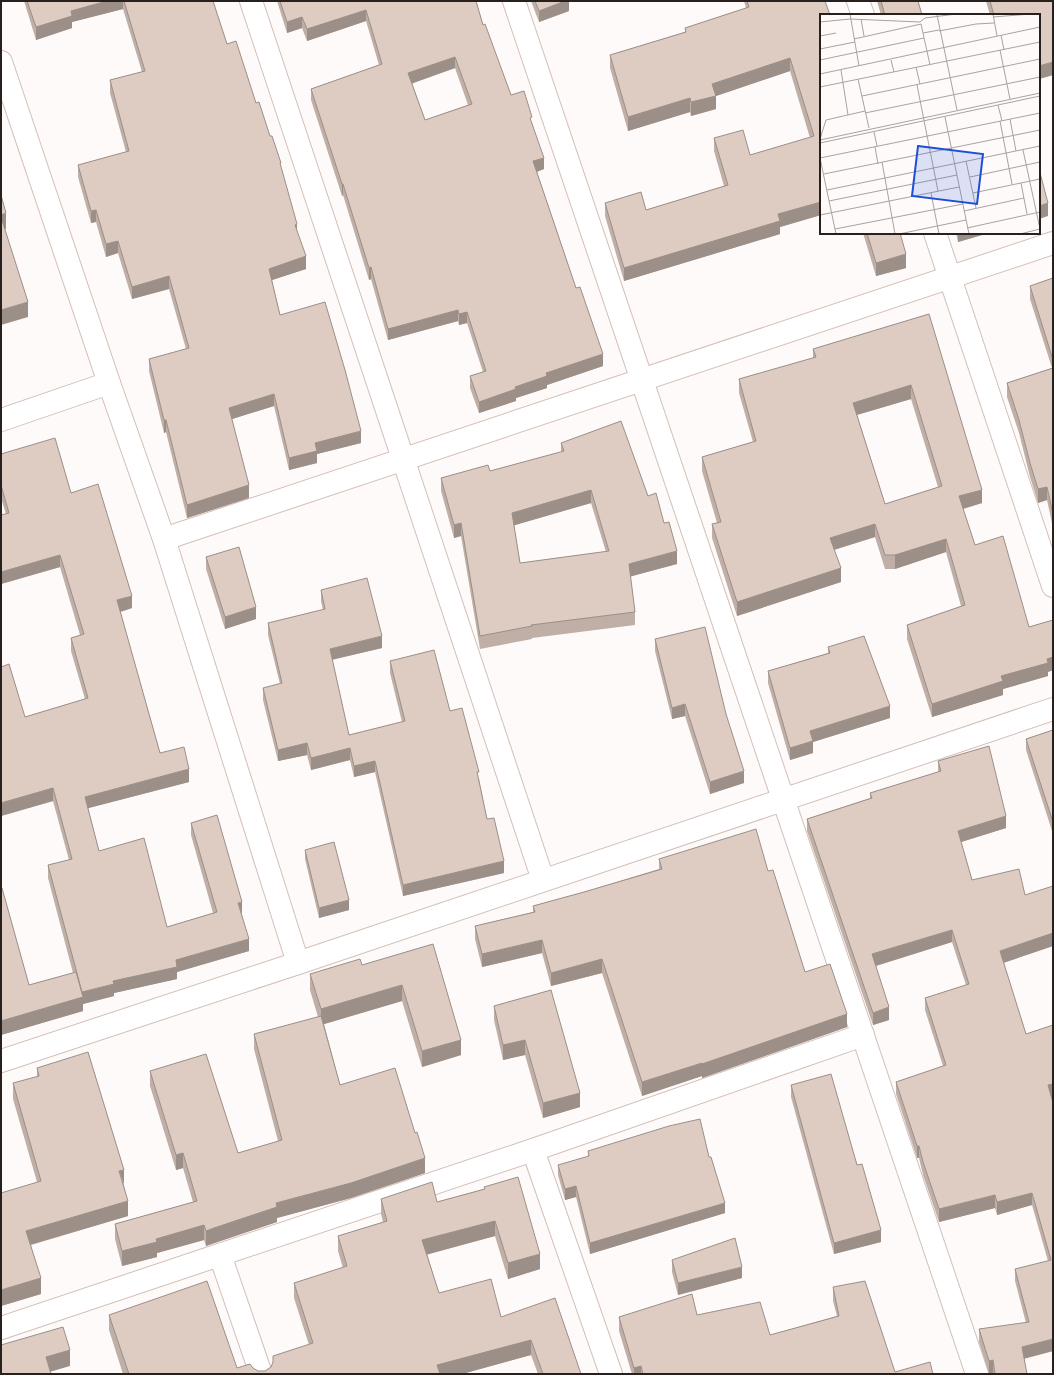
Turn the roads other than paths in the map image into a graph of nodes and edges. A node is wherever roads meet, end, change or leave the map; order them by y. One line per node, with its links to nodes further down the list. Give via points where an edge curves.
1 (251, 1): 12 (street)
2 (514, 1): 9 (street)
3 (858, 1): 4 (street)
4 (863, 14)
5 (1, 62): 10 (street)
6 (936, 234): 8 (street)
7 (1053, 243): 8 (street)
8 (950, 278): 9 (street); 14 (street)
9 (642, 380): 12 (street); 16 (street)
10 (109, 383): 11 (street); 13 (street)
11 (1, 420)
12 (403, 460): 13 (street); 17 (street)
13 (164, 539): 18 (street)
14 (1053, 586)
15 (1053, 709): 16 (street)
16 (784, 799): 17 (street); 19 (street)
17 (543, 880): 18 (street)
18 (298, 963): 20 (street)
19 (863, 1035): 21 (street); 26 (street)
20 (1, 1061)
21 (533, 1150): 22 (street); 25 (street)
22 (220, 1255): 23 (street); 24 (street)
23 (1, 1328)
24 (261, 1374)
25 (611, 1374)
26 (978, 1374)

